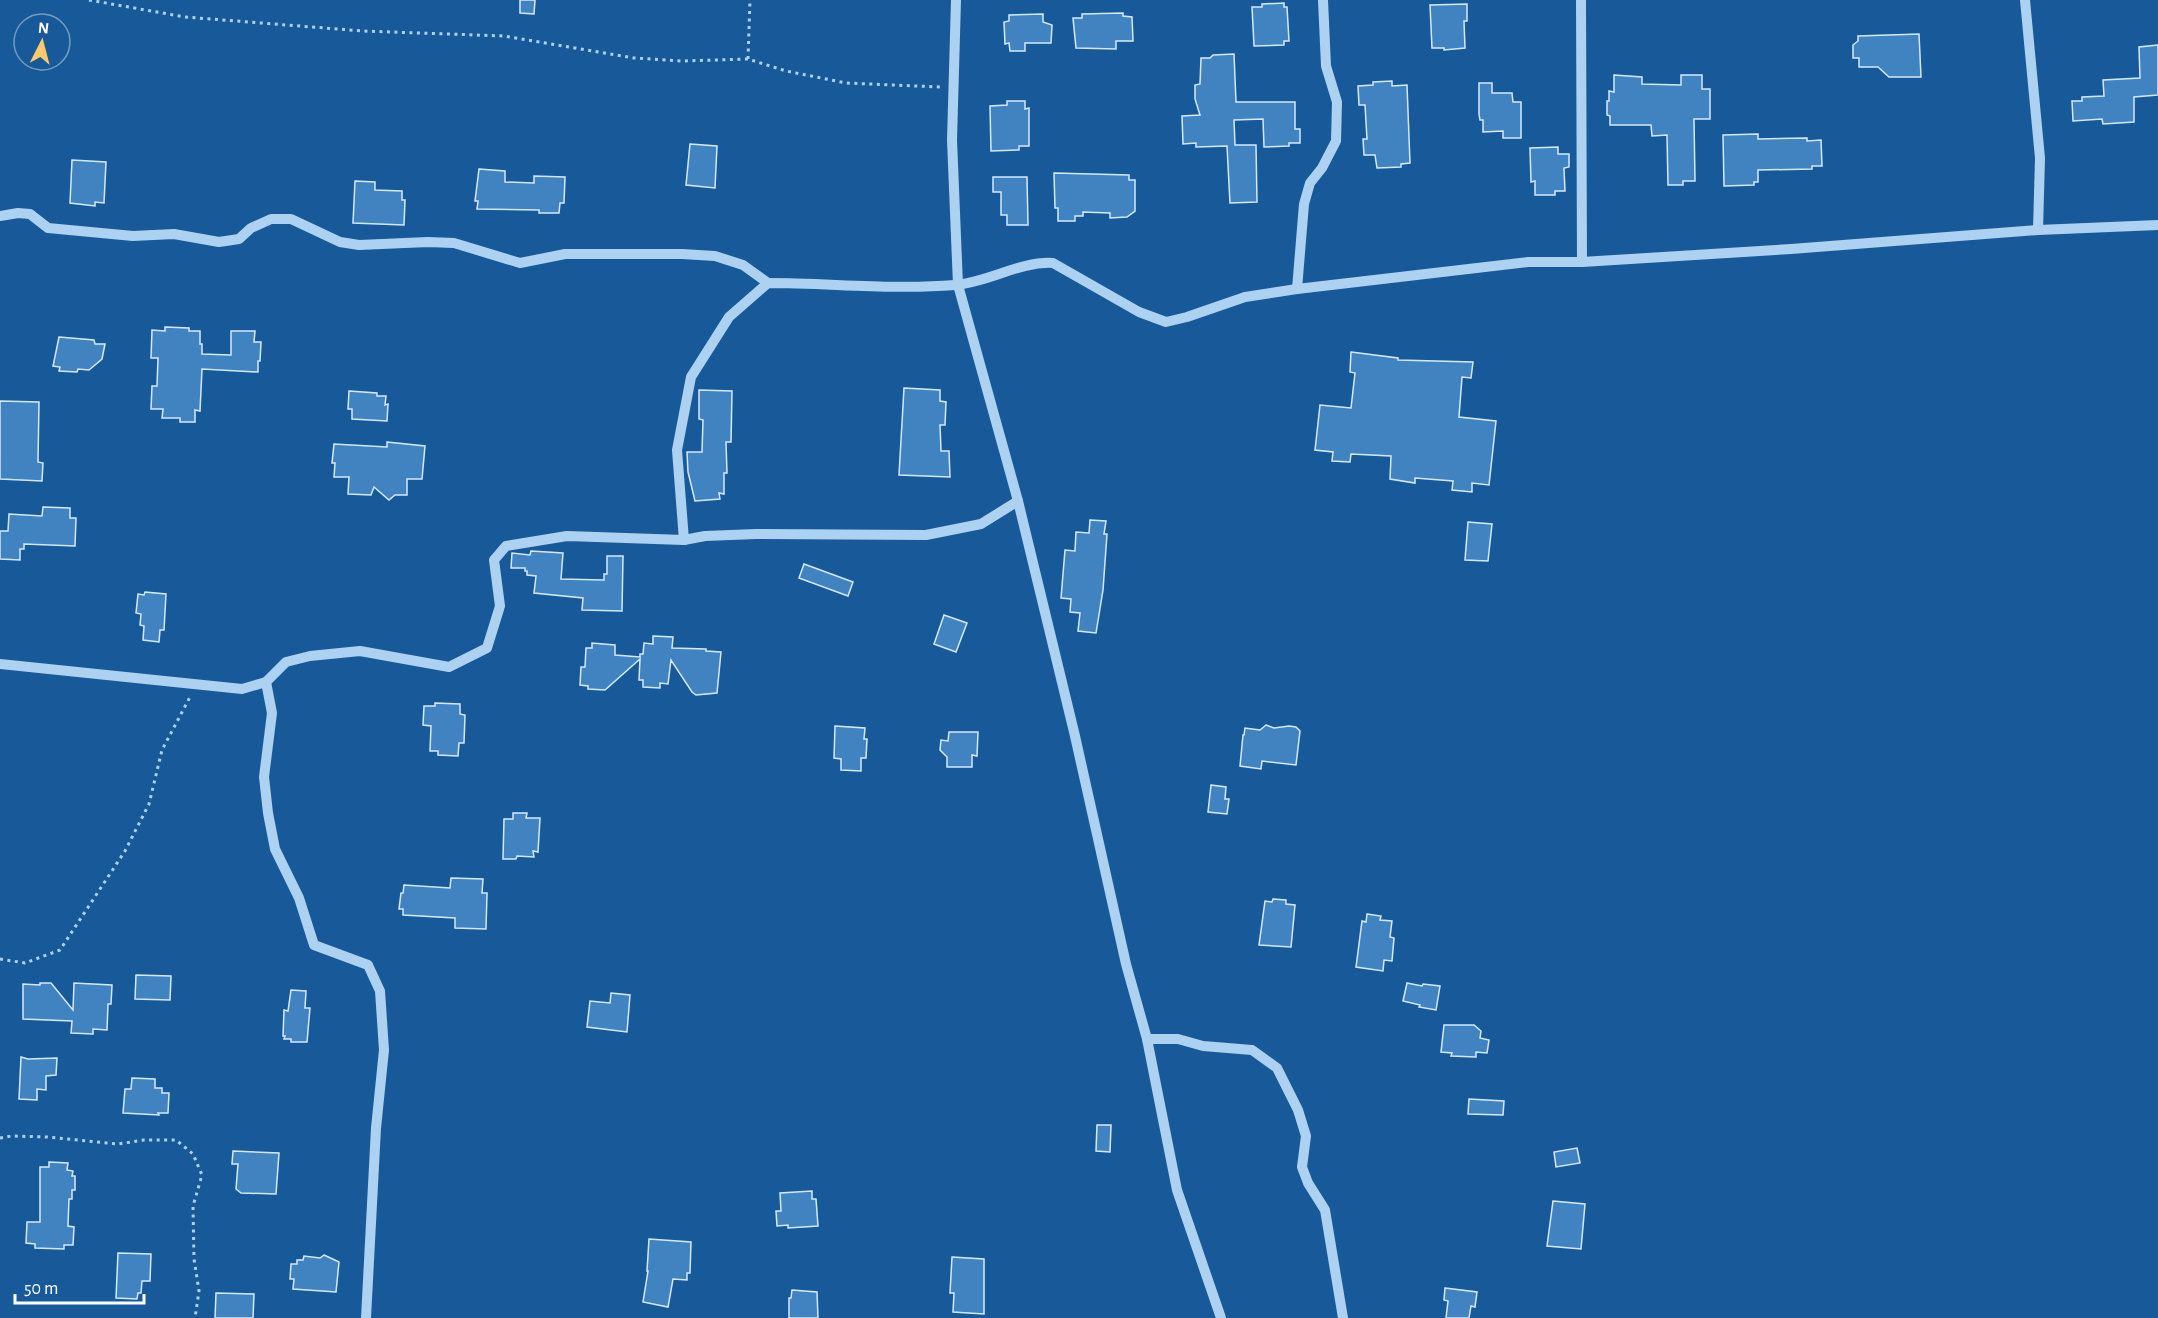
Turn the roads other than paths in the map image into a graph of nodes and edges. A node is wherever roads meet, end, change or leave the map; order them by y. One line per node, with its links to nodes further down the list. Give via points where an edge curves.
1 (956, 0): 10 (street, via 952,140)
2 (1323, 0): 11 (street, via 1326,66 1336,102 1336,141 1310,183 1304,204)
3 (1581, 0): 8 (street)
4 (2025, 0): 7 (street, via 2040,158)
5 (0, 216): 9 (street, via 30,214 48,228 133,236 174,234 219,242 239,238 271,219 291,219 340,242 454,243 520,263 565,254 715,256 743,265)
6 (2158, 225): 7 (street)
7 (2038, 230): 8 (street)
8 (1582, 262): 11 (street, via 1528,262)
9 (768, 283): 10 (street, via 889,288); 13 (street, via 729,317 692,377 677,450)
10 (958, 285): 11 (street, via 1038,262 1053,263 1139,312 1166,322 1245,297); 12 (street)
11 (1297, 289)
12 (1018, 501): 13 (street, via 981,525 926,534 756,534); 16 (street)
13 (684, 540): 15 (street, via 567,536 506,546 494,560 500,606 487,648 449,667 360,651 310,656 286,662)
14 (0, 664): 15 (street, via 242,689)
15 (266, 682): 17 (street, via 273,713 264,777 275,849 299,898 314,945 368,964 380,991 384,1050)
16 (1147, 1040): 18 (street, via 1177,1190); 19 (street, via 1178,1039 1203,1046 1252,1050 1277,1068 1306,1136 1302,1167 1325,1210)
17 (366, 1318)
18 (1221, 1318)
19 (1343, 1318)

